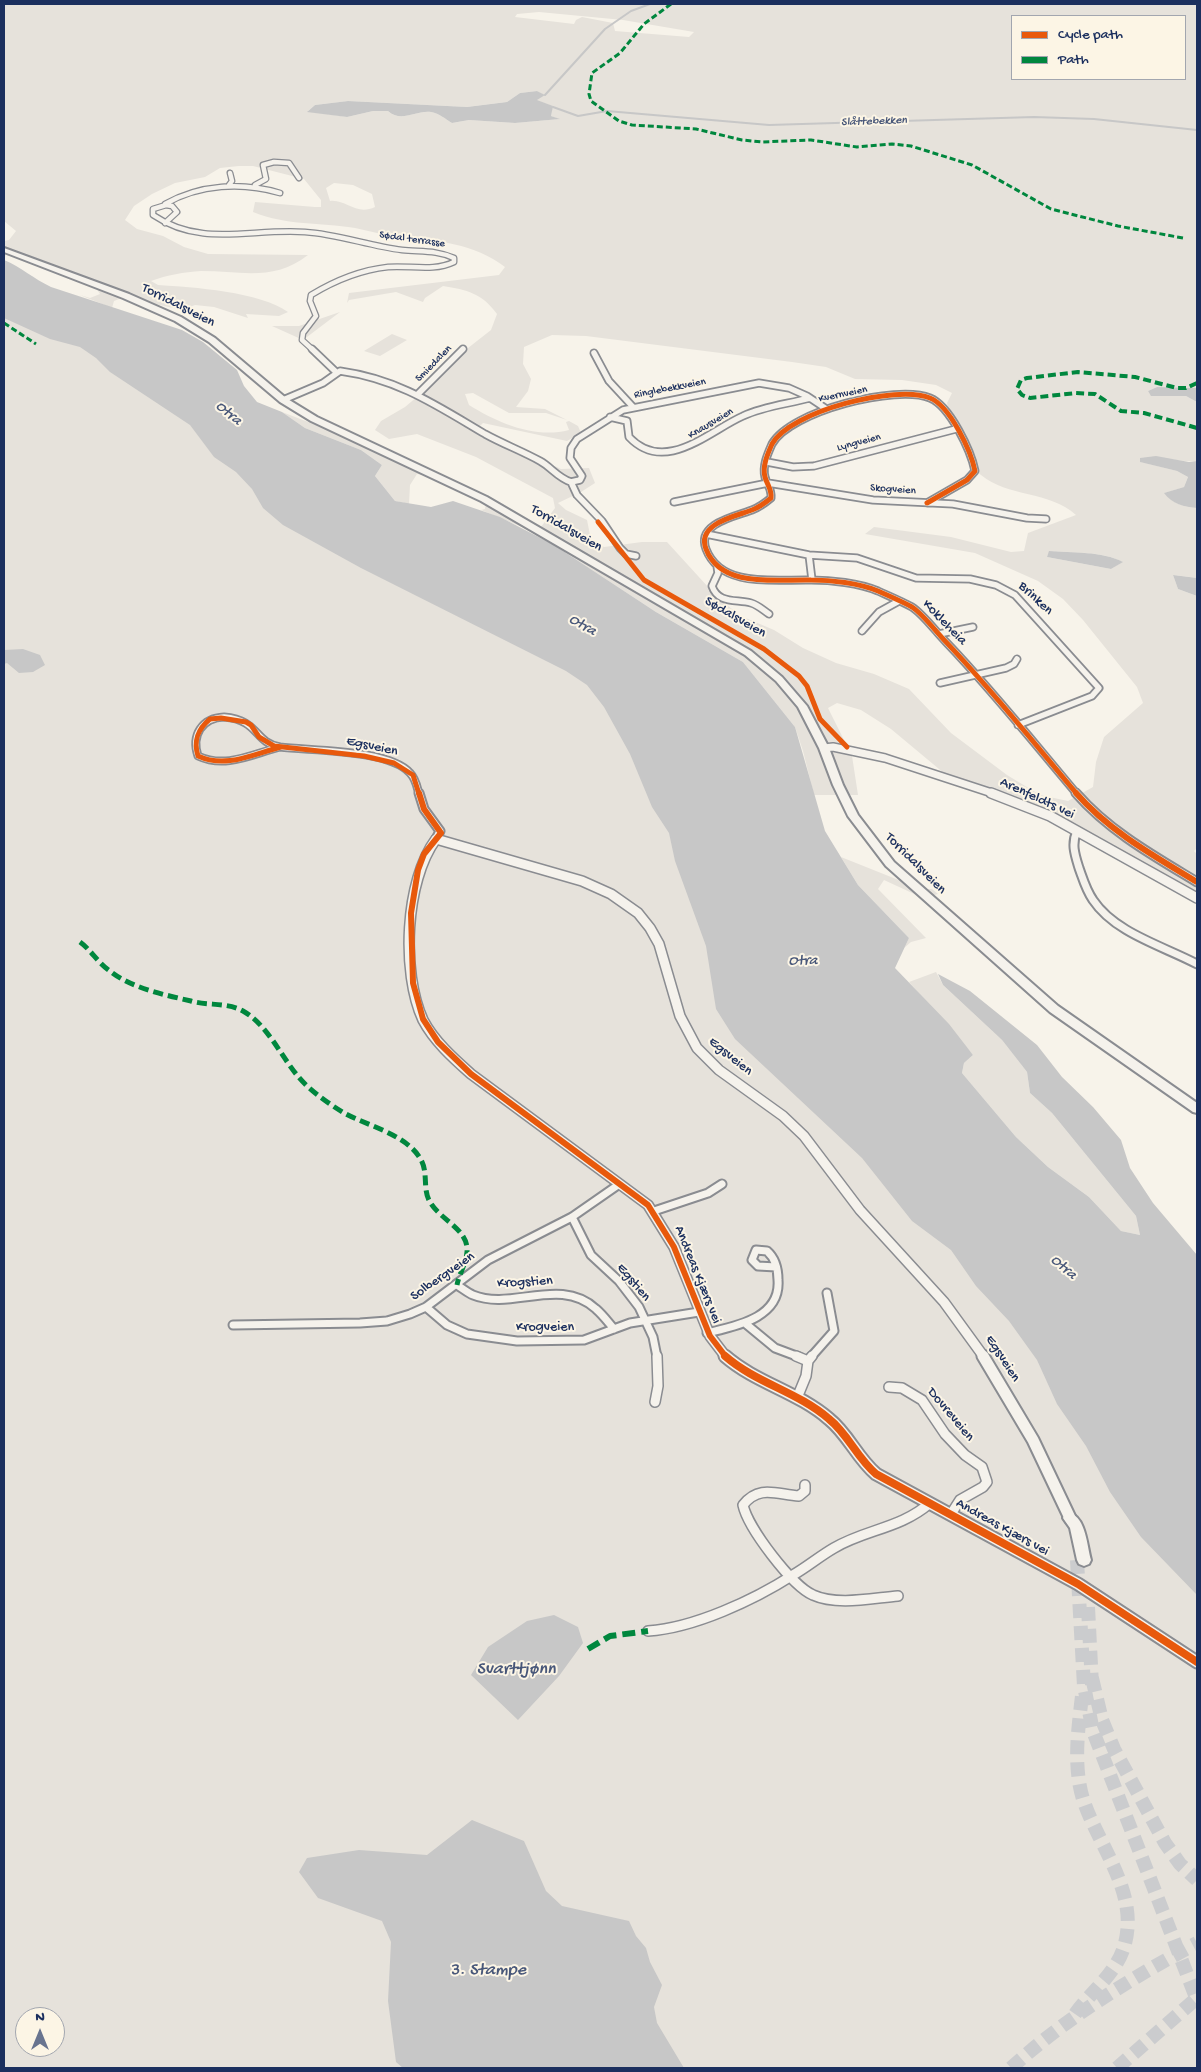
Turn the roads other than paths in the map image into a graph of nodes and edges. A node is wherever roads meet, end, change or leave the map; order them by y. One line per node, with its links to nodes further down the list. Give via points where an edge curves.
1 (230, 173): 3 (street)
2 (298, 178): 4 (street, via 288,164 269,162 263,165 266,179)
3 (230, 185): 4 (street); 6 (street, via 199,191)
4 (254, 186): 5 (street)
5 (280, 193)
6 (165, 204): 7 (street, via 177,212); 7 (street, via 152,212)
7 (164, 223): 11 (street, Sødal terrasse, via 188,231 226,235 311,233 454,258 454,262 446,266 374,269 314,293 309,298 316,316 302,339)
8 (4, 250): 14 (main road, Torridalsveien, via 178,319 212,340)
9 (463, 349): 12 (street, Smiedalen)
10 (594, 353): 15 (street, via 609,381)
11 (336, 372): 12 (street, via 356,372); 14 (street, via 323,383)
12 (418, 394): 20 (street, via 487,435 535,458)
13 (810, 398): 15 (street, Ringlebekkveien, via 793,388 759,383); 16 (street, Ringlebekkveien); 17 (street, Knausveien, via 744,416 679,452 656,451 639,445 629,437 626,419)
14 (283, 400): 40 (main road, Torridalsveien, via 329,427 484,499 740,648 789,688 809,718)
15 (633, 407): 17 (street, Ringlebekkveien)
16 (825, 408): 18 (street, Kvernveien, via 876,399 920,396 939,404); 19 (street, Kvernveien, via 780,432 771,446)
17 (610, 417): 20 (street, Ringlebekkveien, via 573,444 570,458 582,476 580,480)
18 (956, 429): 19 (street, Lyngveien, via 814,466 793,467); 23 (street, Kvernveien, via 971,457 974,471 967,480)
19 (767, 462): 21 (street, Kvernveien, via 764,472)
20 (571, 482): 27 (street, via 577,496 602,521 620,548 626,554)
21 (768, 483): 22 (street); 23 (street, Skogveien, via 873,500); 25 (street, via 772,492 766,505 720,521)
22 (674, 502)
23 (927, 502): 24 (street, Skogveien)
24 (1046, 519)
25 (706, 534): 26 (street, Brinken); 28 (street, via 705,548)
26 (809, 555): 29 (street); 38 (street, Brinken, via 856,558 916,578 984,580 1015,595 1099,688 1092,696)
27 (636, 556)
28 (718, 566): 29 (street, Kokleheia, via 734,576 758,581); 31 (street, via 712,586 715,593 727,600 754,604)
29 (812, 580): 30 (street, Kokleheia, via 866,588)
30 (899, 601): 33 (street, Kokleheia, via 879,612); 34 (street, Kokleheia, via 917,612)
31 (769, 614)
32 (973, 627): 34 (street, Kokleheia)
33 (862, 631)
34 (939, 634): 36 (street, Kokleheia)
35 (1017, 659): 36 (street, via 1006,668)
36 (975, 676): 37 (street); 38 (street, Kokleheia)
37 (940, 683)
38 (1018, 725): 43 (street, Kokleheia, via 1104,822 1152,856)
39 (281, 747): 39 (street, Egsveien, via 265,742 246,722 221,718 204,724 194,745 198,756 211,762 264,754); 42 (street, Egsveien, via 364,756 401,766 413,775 424,809 440,831)
40 (825, 752): 41 (street, Arenfeldts vei, via 854,751 885,758 1025,804); 46 (main road, Torridalsveien, via 853,816 897,871 1054,1009)
41 (1077, 831): 44 (street, Arenfeldts vei); 45 (street, via 1073,842 1075,857 1082,880 1095,904 1118,924)
42 (436, 839): 48 (street, Andreas Kjærs vei, via 423,856 414,880 411,904 413,985 424,1020 471,1074); 68 (street, Egsveien, via 578,879 618,898 638,914 652,930 660,947 681,1022 696,1047 712,1063 766,1100 795,1126 858,1207 952,1311 1006,1391 1055,1482)
43 (1197, 882)
44 (1197, 898)
45 (1197, 964)
46 (1197, 1109)
47 (722, 1184): 49 (street, via 708,1193)
48 (618, 1185): 49 (street, Andreas Kjærs vei); 50 (street, Solbergveien)
49 (654, 1211): 55 (street, Andreas Kjærs vei, via 665,1229)
50 (572, 1217): 52 (street, Solbergveien, via 488,1260); 56 (street, Egstien, via 592,1257 622,1284)
51 (776, 1267): 57 (street, via 780,1285 777,1299 764,1313)
52 (457, 1285): 54 (street, Solbergveien); 59 (street, Krogstien, via 471,1293 490,1297 513,1298 549,1293 570,1295 598,1309)
53 (827, 1293): 61 (street, via 834,1331)
54 (426, 1308): 58 (street, Solbergveien, via 387,1321); 59 (street, Krogveien, via 457,1330 478,1337 573,1341)
55 (699, 1312): 56 (street, Krogveien); 60 (street, Andreas Kjærs vei)
56 (646, 1320): 59 (street, Krogveien); 64 (street, Egstien, via 658,1362)
57 (746, 1324): 60 (street); 61 (street, via 775,1348)
58 (233, 1325)
59 (614, 1329)
60 (707, 1333): 63 (street, Andreas Kjærs vei, via 739,1369)
61 (808, 1361): 63 (street)
62 (889, 1387): 67 (street, Dovreveien, via 902,1388 922,1400 945,1434 982,1467 987,1482 960,1500)
63 (797, 1398): 66 (street, Andreas Kjærs vei, via 831,1420 864,1465)
64 (655, 1402)
65 (805, 1485): 70 (street, via 805,1491 798,1496 758,1492 743,1505 743,1513 752,1527)
66 (930, 1503): 67 (street, Andreas Kjærs vei); 70 (street, via 915,1516 835,1548)
67 (951, 1514): 73 (street, Andreas Kjærs vei, via 1078,1584)
68 (1070, 1518): 69 (main road)
69 (1080, 1560)
70 (792, 1576): 71 (street, via 814,1596 852,1599); 72 (street, via 737,1606 670,1628)
71 (898, 1596)
72 (648, 1631)
73 (1197, 1662)

